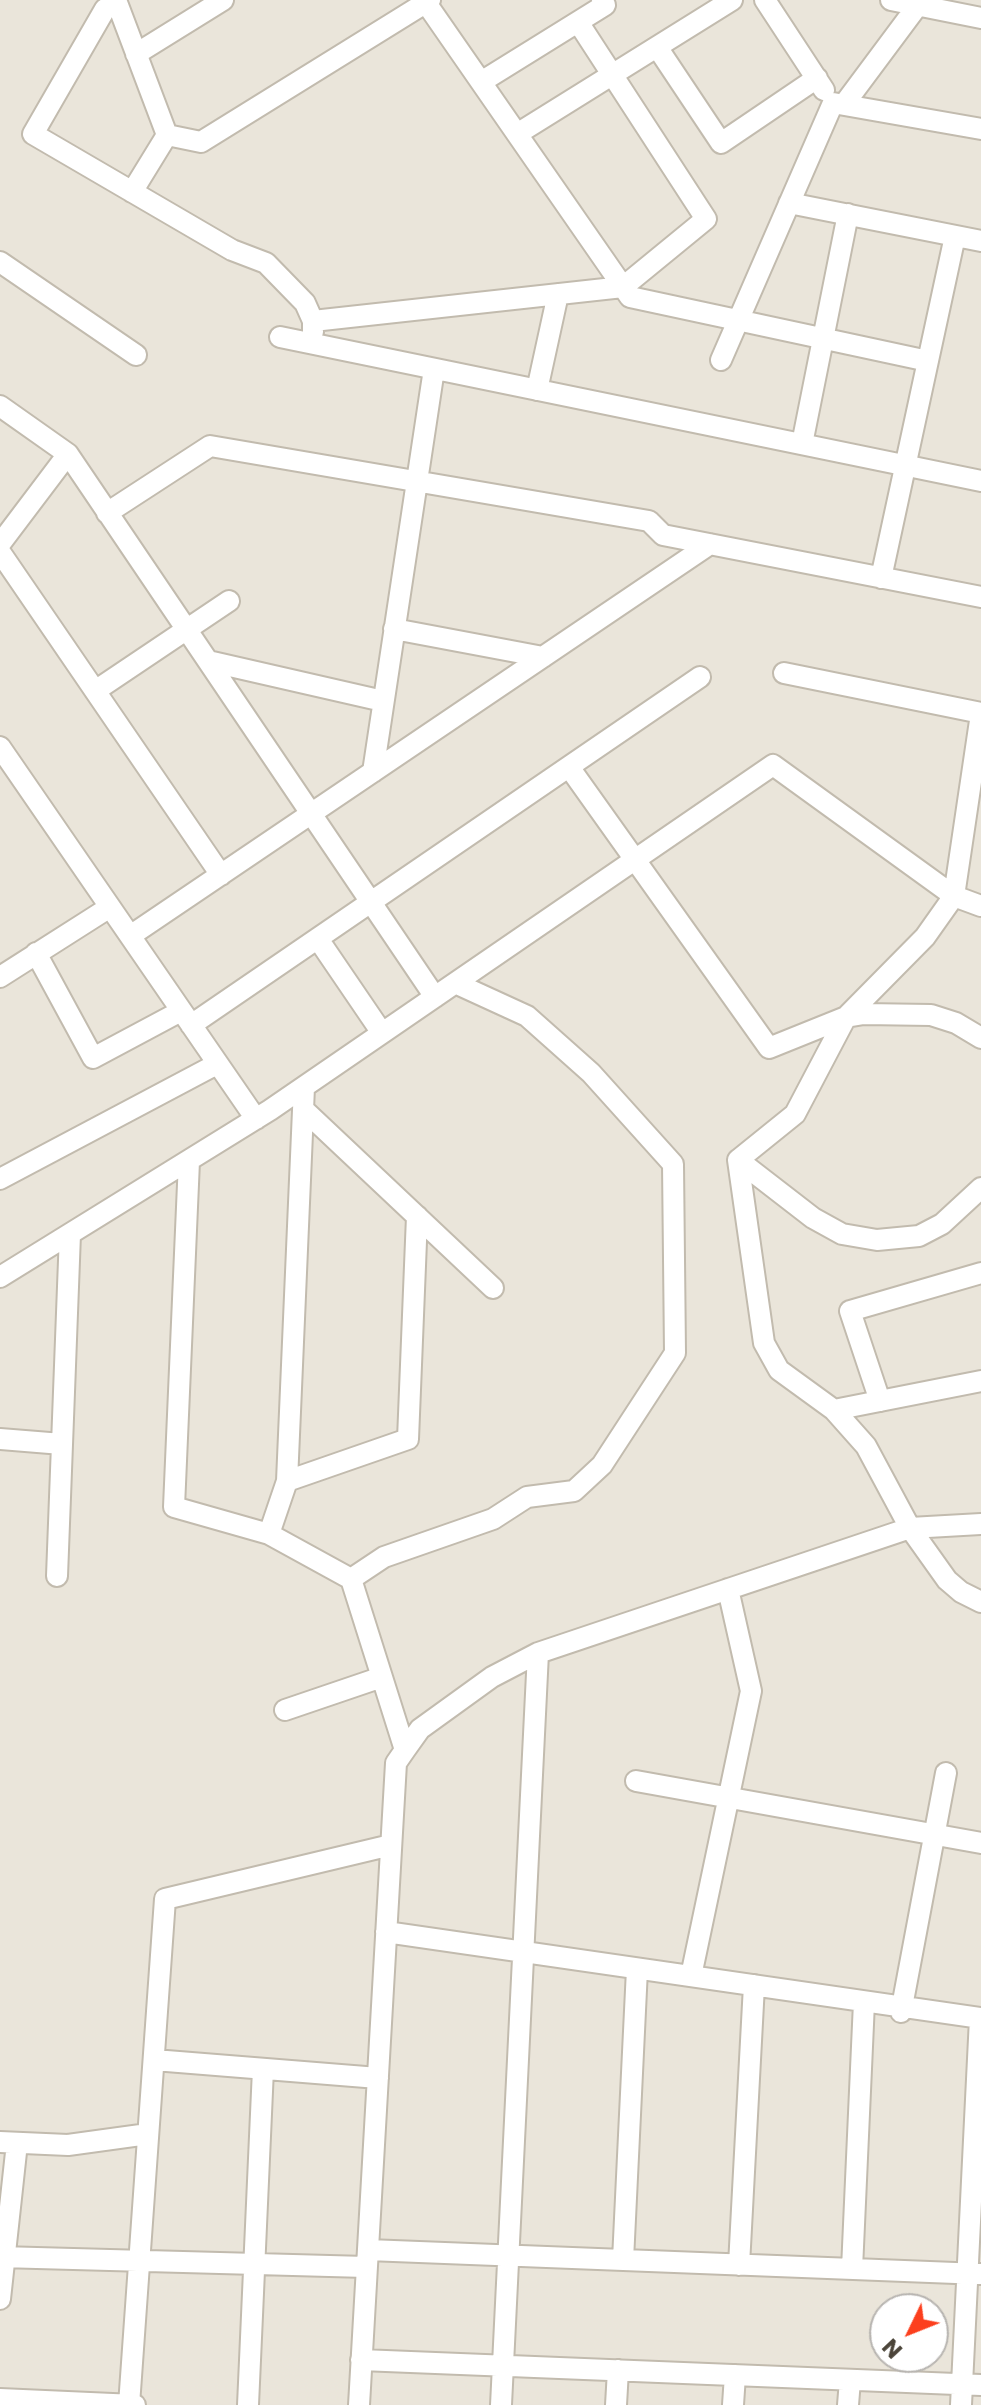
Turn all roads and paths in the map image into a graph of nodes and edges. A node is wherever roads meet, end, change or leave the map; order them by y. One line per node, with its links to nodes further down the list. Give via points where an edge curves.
1 (223, 0): 12 (street)
2 (602, 0): 10 (street, via 605,5)
3 (732, 0): 11 (street)
4 (765, 0): 14 (street)
5 (891, 0): 8 (street)
6 (427, 1): 15 (street); 19 (street, via 201,142)
7 (107, 3): 12 (street); 20 (street, via 33,134)
8 (918, 5): 9 (street); 16 (street)
9 (981, 18)
10 (578, 22): 13 (street); 15 (street)
11 (657, 47): 13 (street); 14 (street, via 721,143)
12 (136, 54): 19 (street)
13 (612, 75): 18 (street); 26 (street, via 706,219)
14 (817, 78): 16 (street)
15 (481, 82): 18 (street)
16 (839, 103): 17 (street); 21 (street)
17 (981, 129)
18 (517, 134): 26 (street)
19 (167, 135): 20 (street)
20 (132, 192): 29 (street, via 232,250 266,263 305,303)
21 (789, 203): 22 (street); 28 (street)
22 (848, 214): 23 (street); 31 (street)
23 (955, 236): 24 (street); 35 (street)
24 (981, 241)
25 (0, 262): 33 (street)
26 (623, 287): 27 (street); 28 (street, via 630,297)
27 (558, 294): 29 (street); 37 (street)
28 (738, 320): 31 (street); 34 (street)
29 (313, 321): 32 (street)
30 (280, 337): 32 (street)
31 (823, 338): 35 (street); 39 (street)
32 (313, 344): 36 (street)
33 (136, 355)
34 (721, 360)
35 (928, 361): 41 (street)
36 (434, 369): 37 (street); 42 (street)
37 (537, 390): 39 (street)
38 (0, 406): 40 (street)
39 (802, 444): 41 (street)
40 (68, 454): 44 (street); 45 (street)
41 (906, 465): 43 (street); 48 (street)
42 (417, 481): 44 (street, via 210,446); 46 (street, via 649,521 663,535); 51 (street)
43 (981, 481)
44 (107, 513): 52 (street)
45 (0, 544)
46 (710, 544): 48 (street); 53 (street)
47 (0, 552): 57 (street)
48 (881, 578): 49 (street)
49 (981, 597)
50 (229, 601): 52 (street)
51 (394, 629): 53 (street); 58 (street)
52 (187, 630): 54 (street); 57 (street)
53 (543, 657): 62 (street)
54 (208, 661): 58 (street); 63 (street)
55 (784, 673): 59 (street)
56 (700, 677): 61 (street)
57 (95, 691): 65 (street)
58 (383, 701): 62 (street)
59 (981, 714): 66 (street)
60 (0, 747): 69 (street)
61 (569, 767): 64 (street); 67 (street)
62 (373, 772): 63 (street)
63 (311, 814): 65 (street); 67 (street)
64 (635, 860): 66 (street, via 773,765); 74 (street); 76 (street, via 769,1048)
65 (221, 875): 70 (street)
66 (954, 896): 68 (street); 76 (street, via 925,937)
67 (371, 902): 71 (street); 75 (street)
68 (981, 906)
69 (110, 907): 70 (street); 72 (street)
70 (130, 936): 77 (street)
71 (318, 939): 77 (street); 78 (street)
72 (36, 953): 73 (street); 77 (street, via 93,1058)
73 (0, 977)
74 (455, 983): 75 (street); 103 (street, via 527,1016 591,1073 673,1164 675,1353 602,1465 574,1491 527,1497 493,1519 384,1557)
75 (435, 997): 78 (street)
76 (846, 1017): 79 (street, via 931,1015); 84 (street, via 795,1114)
77 (186, 1018): 80 (street)
78 (382, 1033): 81 (street)
79 (981, 1038)
80 (217, 1064): 83 (street); 86 (street)
81 (304, 1087): 82 (street); 83 (street)
82 (303, 1109): 88 (street); 98 (street)
83 (256, 1119): 85 (street)
84 (738, 1160): 87 (street, via 813,1218 842,1234 877,1240 919,1236 942,1224); 95 (street, via 764,1343 779,1370)
85 (189, 1161): 89 (street); 101 (street, via 174,1507)
86 (0, 1179)
87 (981, 1188)
88 (417, 1216): 92 (street); 98 (street, via 408,1439)
89 (70, 1234): 91 (street); 97 (street)
90 (981, 1273): 94 (street, via 850,1311)
91 (0, 1277)
92 (493, 1288)
93 (981, 1381): 94 (street)
94 (880, 1401): 95 (street)
95 (834, 1410): 100 (street, via 866,1446)
96 (0, 1439): 97 (street)
97 (62, 1444): 102 (street)
98 (287, 1481): 101 (street)
99 (981, 1524): 100 (street)
100 (910, 1528): 104 (street); 105 (street, via 947,1580)
101 (269, 1534): 103 (street)
102 (57, 1576)
103 (351, 1579): 107 (street)
104 (728, 1589): 106 (street); 112 (street, via 751,1691)
105 (981, 1602)
106 (538, 1653): 109 (street, via 492,1677 432,1720); 117 (street)
107 (382, 1677): 108 (street); 109 (street)
108 (285, 1710)
109 (405, 1750): 115 (street, via 396,1763)
110 (946, 1773): 113 (street)
111 (636, 1781): 112 (street)
112 (728, 1798): 113 (street); 119 (street)
113 (934, 1834): 114 (street); 122 (street)
114 (981, 1843)
115 (391, 1845): 116 (street); 124 (street, via 165,1899)
116 (386, 1932): 117 (street); 126 (street)
117 (524, 1952): 118 (street); 129 (street)
118 (637, 1969): 119 (street); 132 (street)
119 (691, 1976): 120 (street)
120 (754, 1985): 121 (street); 135 (street)
121 (864, 2002): 122 (street); 136 (street)
122 (901, 2009): 123 (street)
123 (980, 2018): 137 (street)
124 (154, 2060): 125 (street); 127 (street)
125 (263, 2069): 126 (street); 134 (street)
126 (378, 2078): 131 (street)
127 (148, 2134): 128 (street, via 68,2145); 133 (street)
128 (8, 2143): 130 (street)
129 (509, 2256): 131 (street); 132 (street); 140 (street)
130 (2, 2258): 133 (street); 138 (street)
131 (367, 2259): 134 (street); 139 (street)
132 (623, 2260): 135 (street)
133 (139, 2264): 134 (street); 146 (street)
134 (254, 2265): 148 (street)
135 (739, 2265): 136 (street)
136 (852, 2269): 137 (street)
137 (974, 2274): 144 (street)
138 (0, 2299)
139 (361, 2360): 140 (street); 149 (street)
140 (503, 2366): 141 (street); 150 (street)
141 (618, 2370): 142 (street); 151 (street)
142 (735, 2375): 143 (street); 152 (street)
143 (850, 2380): 144 (street); 153 (street)
144 (968, 2391)
145 (0, 2399): 146 (street)
146 (129, 2405): 147 (street)
147 (135, 2405)
148 (248, 2405)
149 (359, 2405)
150 (501, 2405)
151 (616, 2405)
152 (733, 2405)
153 (848, 2405)

